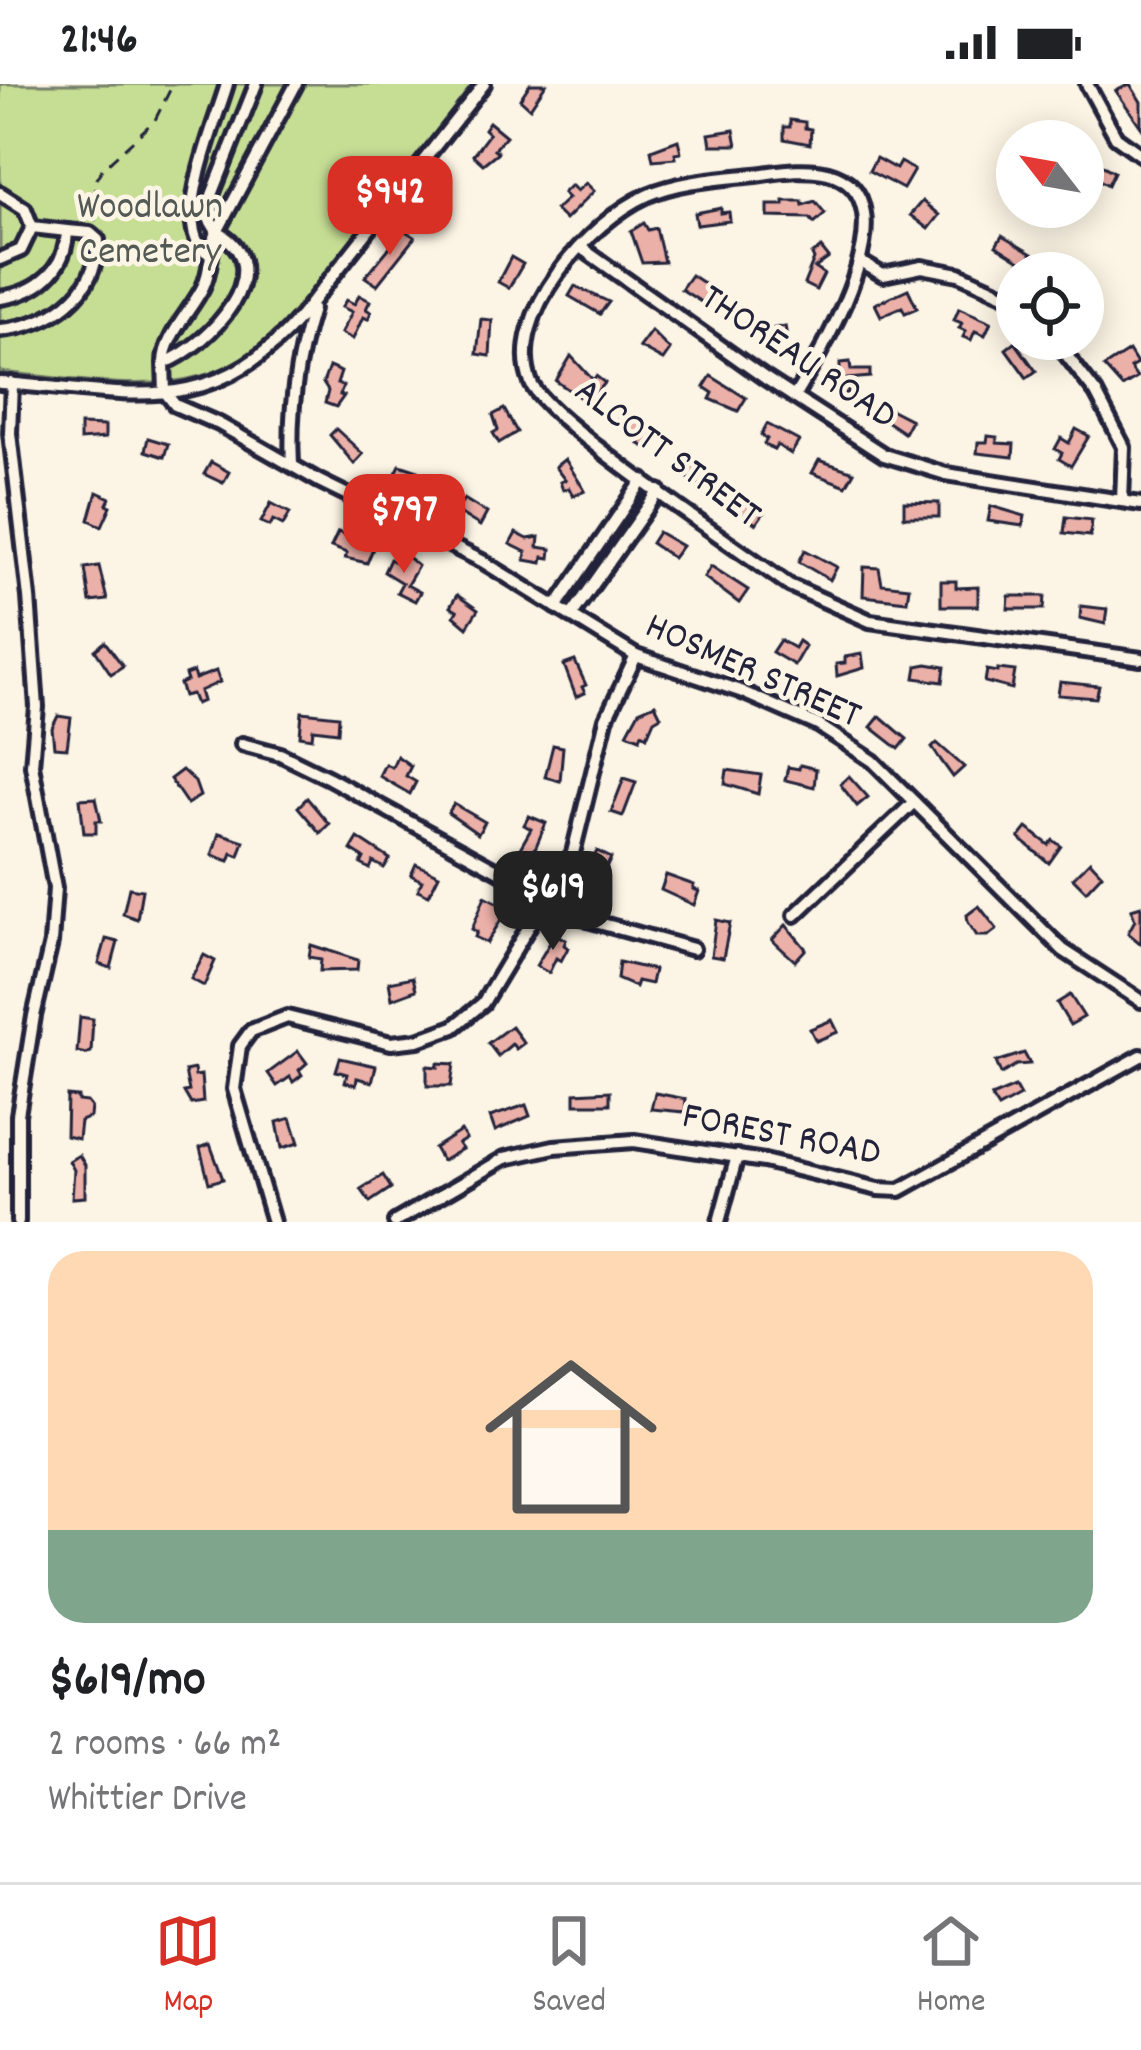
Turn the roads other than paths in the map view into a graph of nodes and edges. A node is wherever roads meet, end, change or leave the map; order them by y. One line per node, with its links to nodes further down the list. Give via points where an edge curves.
1 (227, 84): 12 (street, via 192,203 195,240)
2 (256, 84): 10 (street, via 208,205)
3 (296, 84): 10 (street)
4 (484, 84): 17 (street)
5 (1087, 84): 6 (street, via 1116,136)
6 (1141, 155)
7 (0, 193): 8 (street, via 25,209)
8 (32, 227): 9 (street); 13 (street, via 21,250)
9 (67, 231): 16 (street, via 62,258 46,279); 18 (street, via 94,235 99,244 68,305 39,323)
10 (217, 232): 12 (street); 20 (street, via 240,259 240,291 196,344)
11 (580, 247): 14 (street, ALCOTT STREET, via 627,206 670,187 805,170 830,173 856,196); 23 (street, THOREAU ROAD); 25 (street, ALCOTT STREET, via 536,313 525,348 532,385)
12 (208, 254): 20 (street, via 208,277)
13 (0, 259)
14 (861, 262): 15 (street, via 883,275 922,267 958,274); 23 (street, ALCOTT STREET)
15 (996, 291)
16 (0, 298)
17 (314, 300): 22 (street, via 247,368); 24 (street, via 295,375)
18 (0, 330)
19 (1070, 360): 27 (street, via 1124,447)
20 (164, 363): 22 (street)
21 (6, 383): 22 (street); 41 (street, via 37,707 32,765 55,888 18,1115)
22 (165, 392): 24 (street, HOSMER STREET, via 175,405)
23 (794, 397): 27 (street, THOREAU ROAD, via 917,468)
24 (292, 465): 29 (street, HOSMER STREET)
25 (643, 480): 26 (street, ALCOTT STREET); 29 (street)
26 (659, 491): 30 (street); 32 (street, ALCOTT STREET, via 789,585 850,615)
27 (1122, 501): 28 (street, THOREAU ROAD)
28 (1141, 504)
29 (556, 607): 30 (street, HOSMER STREET)
30 (571, 616): 31 (street, HOSMER STREET)
31 (636, 656): 34 (street, HOSMER STREET, via 818,725 873,761); 35 (street, via 607,719 573,853)
32 (1141, 658)
33 (242, 745): 35 (street, via 329,778)
34 (914, 802): 36 (street); 38 (street, HOSMER STREET, via 1063,950)
35 (546, 899): 37 (street, via 618,930); 42 (street, via 483,1004 434,1036 391,1043 287,1017 251,1031 240,1046 234,1089)
36 (795, 915)
37 (693, 949)
38 (1141, 1000)
39 (1141, 1056): 40 (street, FOREST ROAD, via 900,1190)
40 (737, 1156): 43 (street, FOREST ROAD, via 634,1141 554,1147 505,1159); 44 (street)
41 (18, 1222)
42 (273, 1222)
43 (395, 1222)
44 (719, 1222)

